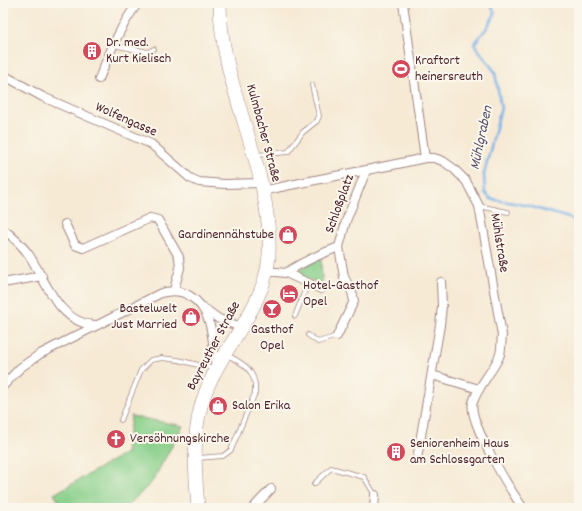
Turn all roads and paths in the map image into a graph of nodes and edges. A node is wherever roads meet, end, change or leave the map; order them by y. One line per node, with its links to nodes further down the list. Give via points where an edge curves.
1 (138, 3): 4 (street, via 126,18)
2 (220, 3): 9 (main road, Kulmbacher Straße, via 226,57)
3 (403, 3): 10 (street)
4 (113, 45): 5 (lane, via 148,52); 7 (street)
5 (154, 49)
6 (3, 75): 12 (street, Wolfengasse, via 44,97 151,144 186,176 194,180)
7 (99, 79)
8 (312, 85): 9 (lane, via 319,116 317,121 303,132 288,152)
9 (254, 155): 12 (main road, Kulmbacher Straße)
10 (425, 158): 11 (street, Mühlstraße); 13 (street, Mühlstraße, via 443,161 454,169 466,181)
11 (366, 171): 12 (street, Mühlstraße); 17 (street, Schloßplatz, via 346,221)
12 (261, 187): 18 (main road, Kulmbacher Straße, via 269,245)
13 (479, 206): 14 (lane); 36 (street, Mühlstraße, via 502,335 500,355)
14 (508, 212)
15 (65, 224): 25 (street, via 75,245 83,248 155,218 179,257 180,268)
16 (3, 229): 20 (street, via 25,251)
17 (339, 247): 19 (street, Schloßplatz, via 311,257); 31 (street, Schloßplatz, via 344,277 354,302)
18 (266, 271): 19 (street); 29 (main road, Bayreuther Straße, via 258,294)
19 (286, 273): 23 (street)
20 (42, 276): 22 (street); 28 (street, via 52,297 65,311 84,323)
21 (441, 282): 34 (street, via 442,306)
22 (3, 283)
23 (308, 284): 24 (street); 27 (lane)
24 (321, 289)
25 (174, 290): 26 (street, via 188,295); 28 (street, via 161,293)
26 (205, 309): 29 (street, via 219,319); 33 (street, via 210,323)
27 (295, 316)
28 (97, 325): 35 (street, via 34,358)
29 (241, 327): 32 (main road, Bayreuther Straße)
30 (308, 335): 31 (lane, via 318,342)
31 (337, 336)
32 (225, 354): 33 (main road, Bayreuther Straße); 38 (lane, via 248,368 256,384 255,393 231,450 223,456)
33 (216, 370): 37 (lane, via 178,360 151,360 141,370); 38 (main road, Bayreuther Straße, via 205,392 199,413)
34 (432, 375): 36 (street); 39 (street)
35 (3, 386)
36 (479, 389): 46 (street, Mühlstraße, via 473,404 477,426 510,490)
37 (121, 420)
38 (196, 458): 43 (main road, Bayreuther Straße)
39 (417, 459)
40 (314, 484): 42 (lane, via 331,468 364,477)
41 (271, 489): 44 (street)
42 (375, 495): 45 (street)
43 (198, 508)
44 (253, 508)
45 (374, 508)
46 (523, 508)

